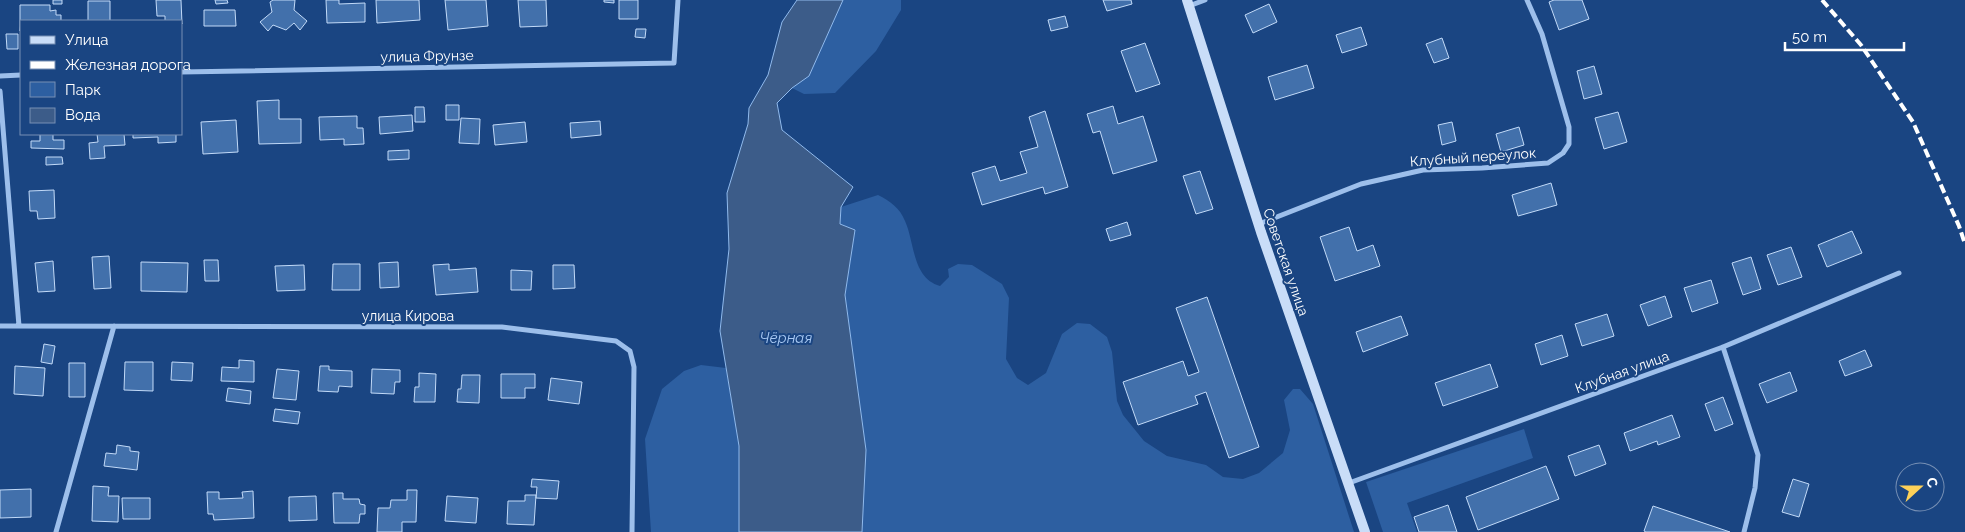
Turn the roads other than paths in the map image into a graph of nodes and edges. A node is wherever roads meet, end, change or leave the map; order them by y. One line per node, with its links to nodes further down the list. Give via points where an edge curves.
1 (678, 0): 5 (street, улица Фрунзе, via 674,63)
2 (1205, 0): 4 (street)
3 (1527, 0): 9 (street, Клубный переулок, via 1542,34 1569,127 1569,144 1563,153 1548,163 1423,170 1361,184)
4 (1188, 3): 9 (street, Советская улица)
5 (182, 72)
6 (20, 75): 7 (street)
7 (0, 76)
8 (0, 91): 12 (street)
9 (1258, 224): 15 (street, Советская улица)
10 (1900, 273): 14 (street, Клубная улица)
11 (0, 326): 12 (street, улица Кирова)
12 (19, 326): 13 (street, улица Кирова)
13 (114, 326): 16 (street); 17 (street, улица Кирова, via 502,327 616,340 630,351 634,367)
14 (1723, 347): 15 (street, Клубная улица); 19 (street, via 1758,455 1755,488)
15 (1349, 483): 18 (street, Советская улица)
16 (56, 532)
17 (632, 532)
18 (1365, 532)
19 (1744, 532)

